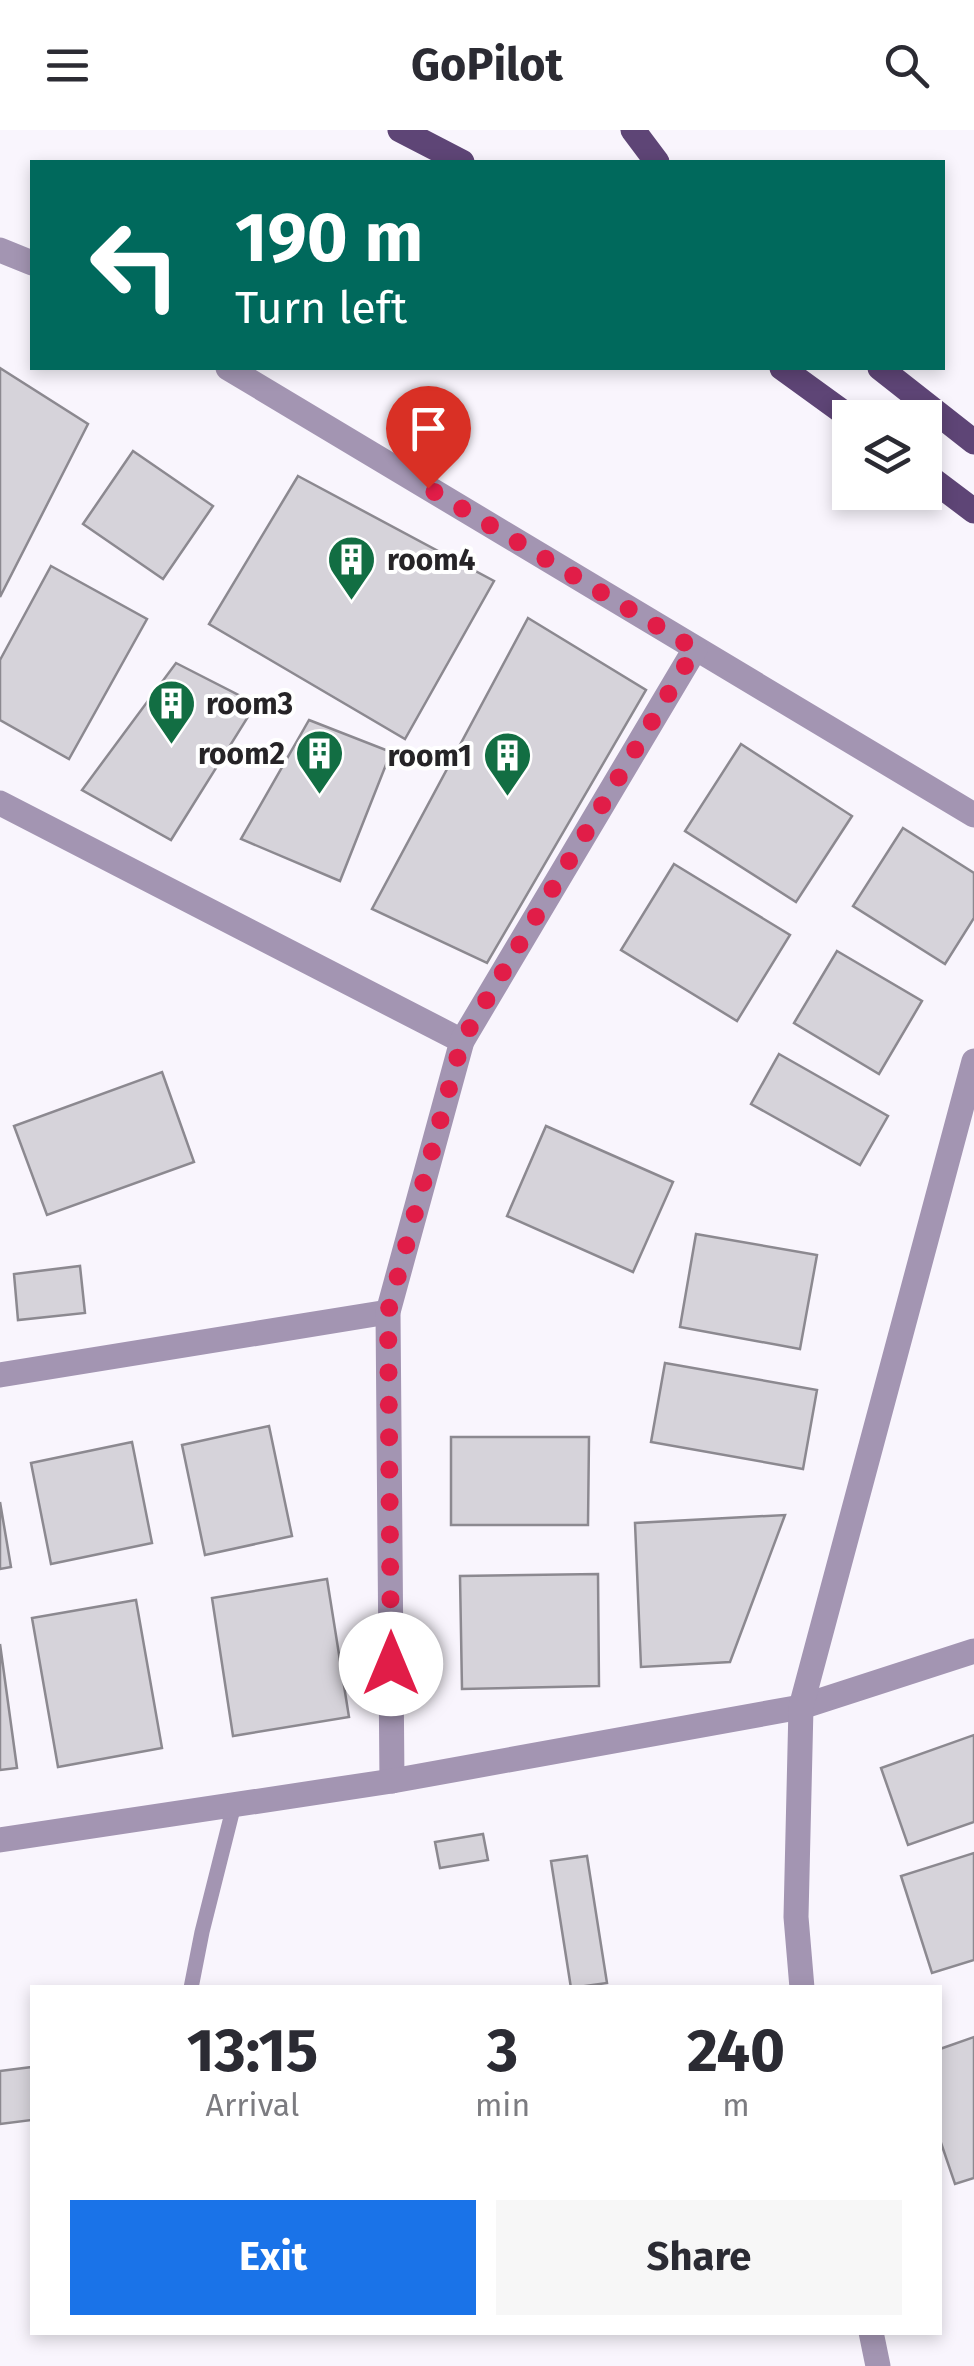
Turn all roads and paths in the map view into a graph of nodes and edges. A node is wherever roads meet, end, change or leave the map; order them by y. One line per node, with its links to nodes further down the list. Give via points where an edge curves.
1 (400, 130): 3 (main road)
2 (633, 130): 4 (main road)
3 (458, 160)
4 (656, 160)
5 (0, 250): 6 (street)
6 (30, 262)
7 (231, 370): 14 (street)
8 (785, 370): 10 (main road)
9 (883, 370): 11 (main road)
10 (832, 404)
11 (974, 442)
12 (942, 487): 13 (main road)
13 (974, 512)
14 (695, 649): 16 (street); 17 (street)
15 (0, 803): 17 (street)
16 (974, 815)
17 (462, 1041): 19 (street)
18 (974, 1061): 22 (street)
19 (388, 1312): 20 (street); 23 (street)
20 (0, 1375)
21 (974, 1651): 22 (street)
22 (801, 1707): 23 (street); 27 (street, via 796,1917)
23 (392, 1781): 24 (street)
24 (234, 1805): 25 (street); 26 (lane)
25 (0, 1840)
26 (193, 1985)
27 (802, 1985)
28 (872, 2335): 29 (street)
29 (878, 2366)

